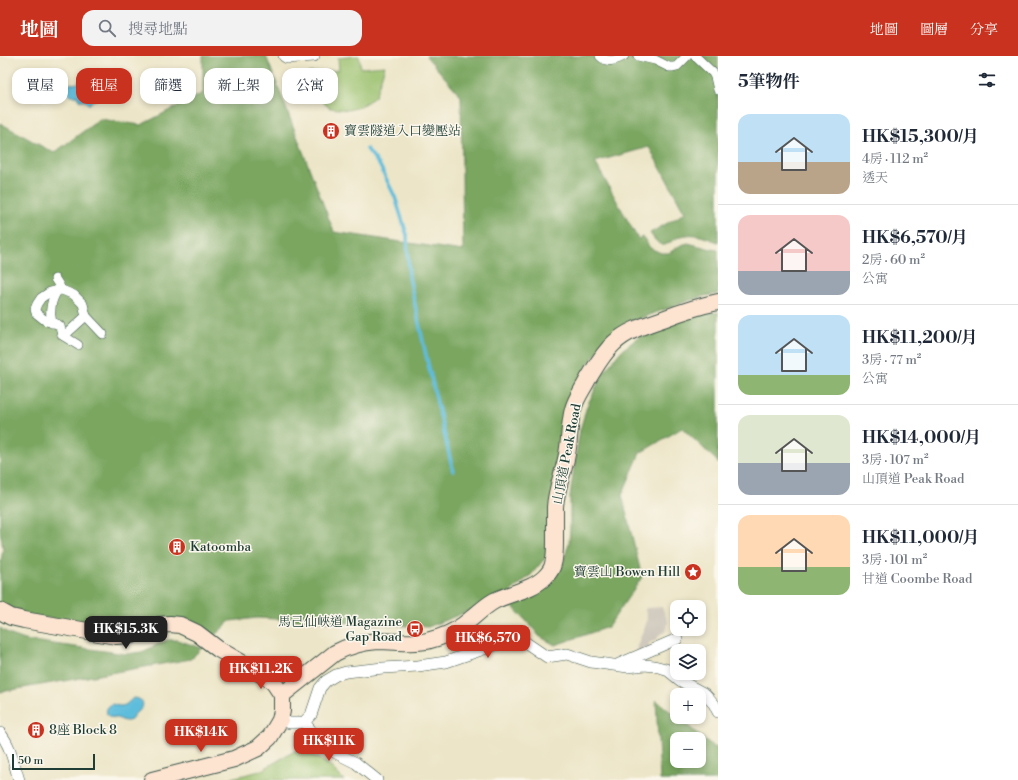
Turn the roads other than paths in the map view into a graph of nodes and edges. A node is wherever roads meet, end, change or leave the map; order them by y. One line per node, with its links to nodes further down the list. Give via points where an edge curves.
1 (284, 56): 2 (street)
2 (314, 56)
3 (600, 56): 4 (street, via 611,61)
4 (624, 56)
5 (638, 56): 6 (street, via 673,67)
6 (687, 56)
7 (695, 56): 8 (street, via 713,73)
8 (718, 90)
9 (55, 278): 10 (street)
10 (59, 290): 12 (street, via 74,295 83,304); 13 (street, via 54,294 52,303); 13 (street, via 41,298 35,309 46,322)
11 (718, 302): 21 (main road, 山頂道 Peak Road, via 687,310 634,330 614,343 598,362 574,408 566,459 556,499 554,559 552,568 542,580 488,605 463,626 443,636 421,642 378,641 345,648)
12 (86, 316): 14 (street); 15 (street)
13 (52, 323): 15 (street, via 60,326 60,332)
14 (103, 334)
15 (64, 336): 16 (street)
16 (78, 345)
17 (0, 611): 20 (main road, via 24,620 116,636 131,635 159,625 180,625)
18 (677, 639): 19 (street)
19 (616, 665): 23 (street, via 645,665 666,669 681,681 705,694); 25 (street, via 592,662 568,654 547,657 522,640 504,642 446,662 336,675 320,688 311,715)
20 (255, 669): 21 (main road, via 284,677); 22 (main road, via 271,680)
21 (311, 673): 22 (main road, 山頂道 Peak Road)
22 (282, 695): 24 (main road)
23 (718, 712)
24 (280, 720): 25 (street, via 298,724); 28 (main road, via 270,737 258,748 234,759)
25 (304, 722): 29 (street, via 328,747 356,763)
26 (0, 733): 27 (street, via 9,748)
27 (19, 780)
28 (152, 780)
29 (377, 780)

